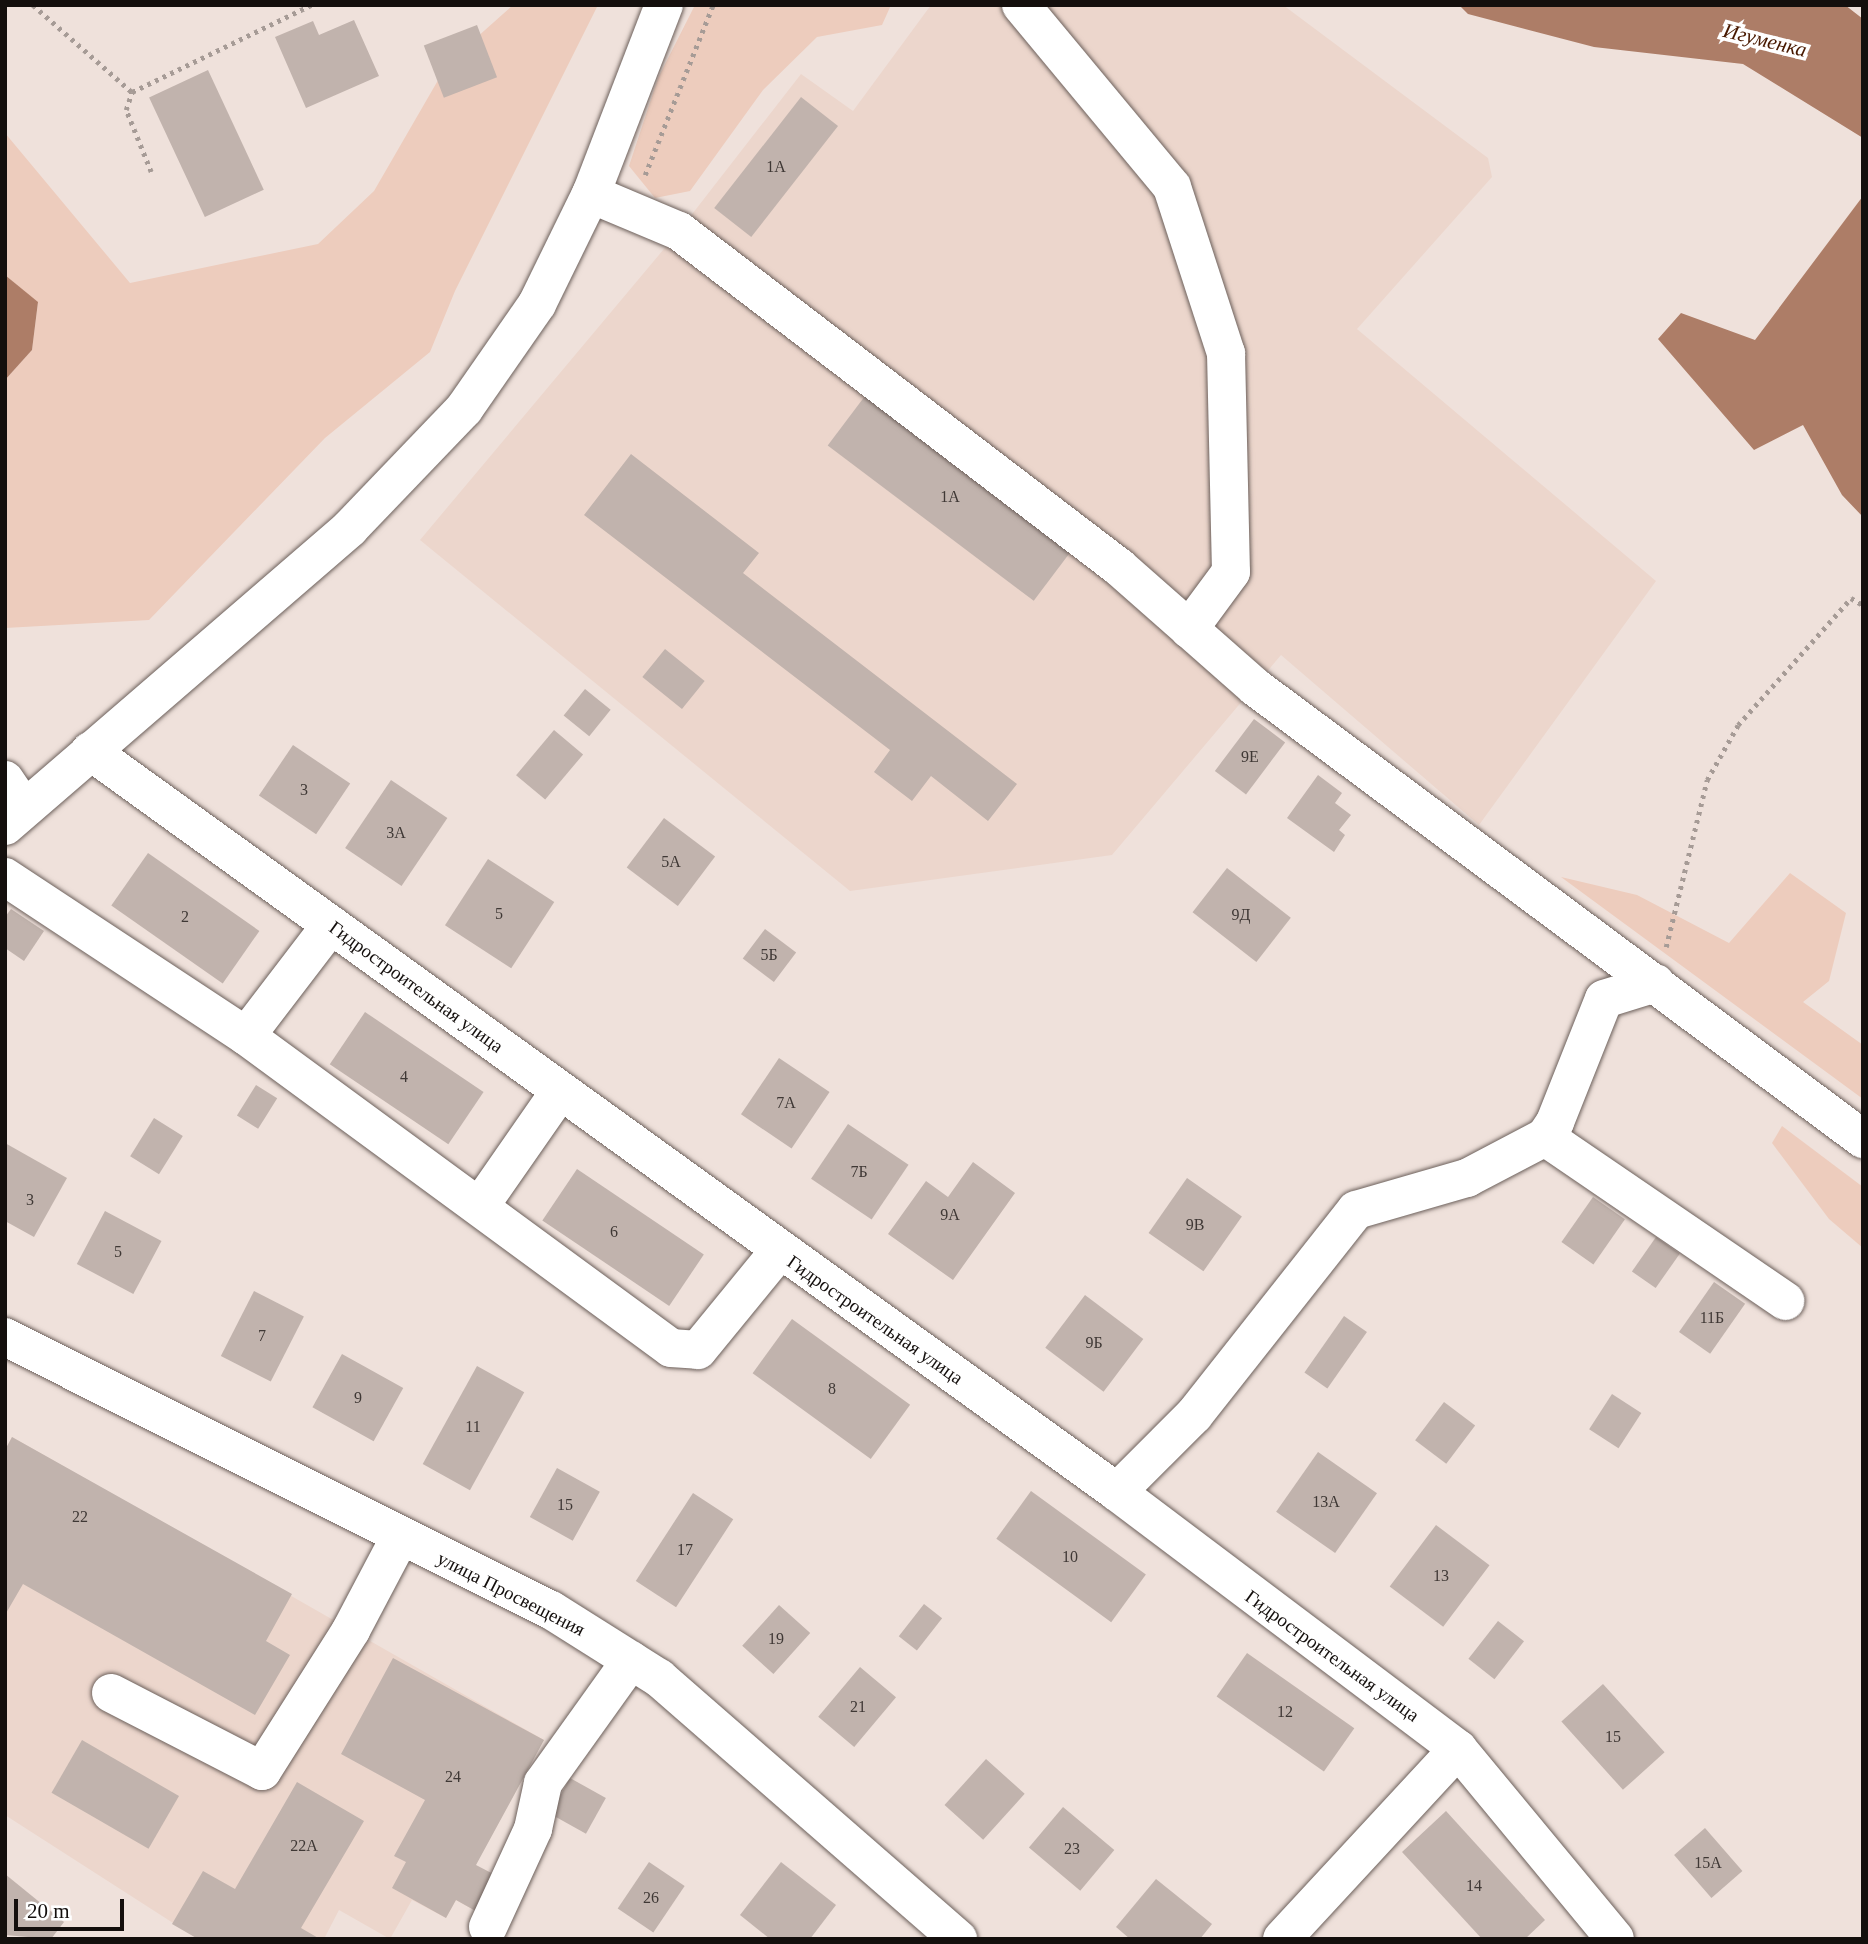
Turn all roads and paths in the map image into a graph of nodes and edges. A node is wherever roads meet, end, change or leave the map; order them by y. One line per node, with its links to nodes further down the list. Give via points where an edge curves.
1 (33, 5): 5 (path)
2 (311, 5): 5 (path)
3 (664, 5): 7 (street)
4 (1021, 5): 9 (street, via 1172,187 1226,353 1231,572)
5 (132, 92): 6 (path, via 126,110)
6 (151, 172)
7 (591, 194): 9 (street, via 679,231 1119,568); 10 (street, via 537,304 464,409 350,528)
8 (1863, 605): 14 (path, via 1851,598 1821,627 1738,726 1713,769)
9 (1189, 629): 14 (street, via 1255,687)
10 (90, 751): 11 (street); 13 (street, Гидростроительная улица)
11 (12, 805)
12 (5, 877): 15 (street)
13 (331, 925): 15 (street); 16 (street, Гидростроительная улица)
14 (1656, 983): 17 (street, via 1604,999); 18 (street)
15 (246, 1037): 19 (street)
16 (560, 1091): 19 (street); 20 (street, Гидростроительная улица)
17 (1545, 1138): 21 (street); 23 (street, via 1468,1178 1356,1210 1194,1415)
18 (1863, 1139)
19 (480, 1206): 20 (street, via 671,1348 698,1350)
20 (779, 1251): 23 (street, Гидростроительная улица)
21 (1785, 1301)
22 (5, 1337): 24 (street, улица Просвещения)
23 (1117, 1492): 27 (street, Гидростроительная улица)
24 (400, 1537): 25 (street, улица Просвещения, via 551,1610); 26 (street, via 351,1630 262,1771)
25 (631, 1660): 28 (street, via 543,1783 533,1829); 29 (street, улица Просвещения, via 659,1678)
26 (111, 1693)
27 (1458, 1749): 30 (street); 31 (street, Гидростроительная улица)
28 (488, 1927)
29 (958, 1939)
30 (1282, 1939)
31 (1615, 1939)

